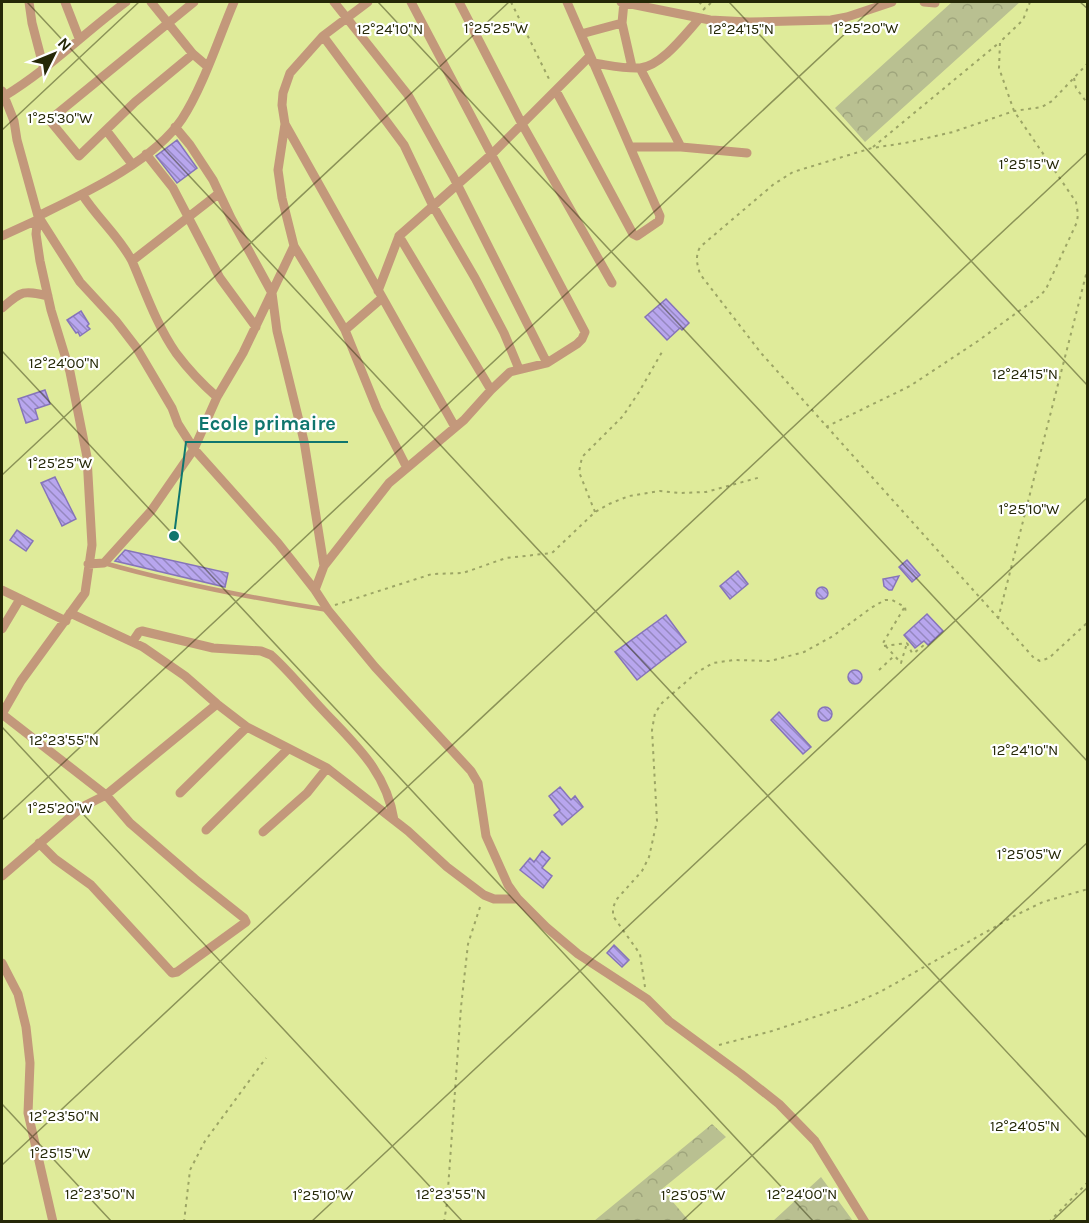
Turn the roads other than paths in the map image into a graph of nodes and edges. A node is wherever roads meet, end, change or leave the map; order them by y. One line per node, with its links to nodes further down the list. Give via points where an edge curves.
1 (29, 2): 27 (street)
2 (65, 2): 22 (street)
3 (126, 2): 22 (street)
4 (151, 2): 18 (street)
5 (194, 2): 18 (street)
6 (234, 2): 25 (street)
7 (334, 2): 16 (street)
8 (368, 2): 16 (street)
9 (411, 2): 38 (street)
10 (459, 2): 31 (street)
11 (567, 2): 20 (street)
12 (623, 2): 17 (street); 19 (street)
13 (892, 2): 17 (street, via 831,20 749,22)
14 (924, 2): 15 (street)
15 (935, 3)
16 (348, 17): 21 (street); 40 (street, via 408,95)
17 (700, 18): 26 (street, via 656,62)
18 (167, 23): 23 (street); 33 (street, via 50,120 78,156)
19 (622, 23): 20 (street); 26 (street)
20 (581, 34): 24 (street)
21 (323, 36): 30 (street, via 290,73 283,93); 43 (street, via 404,145)
22 (79, 38): 27 (street)
23 (193, 54): 25 (street); 33 (street)
24 (591, 60): 26 (street); 28 (street); 34 (street)
25 (207, 66): 32 (street)
26 (636, 67): 35 (street)
27 (44, 69): 29 (street)
28 (556, 91): 31 (street); 34 (street, via 637,236 660,218)
29 (2, 94): 45 (street, via 14,121)
30 (285, 124): 48 (street, via 278,170); 52 (street)
31 (522, 124): 38 (street); 50 (street)
32 (175, 127): 37 (street); 42 (street, via 213,180)
33 (106, 130): 39 (street)
34 (630, 147): 35 (street)
35 (681, 147): 36 (street)
36 (747, 153)
37 (146, 154): 39 (street); 44 (street, via 173,188)
38 (492, 154): 40 (street); 57 (street, via 585,332 577,344)
39 (132, 164): 41 (street)
40 (458, 185): 43 (street); 57 (street)
41 (82, 194): 45 (street); 49 (street)
42 (218, 194): 44 (street); 51 (street)
43 (433, 206): 47 (street); 58 (street, via 476,278)
44 (188, 217): 49 (street); 55 (street, via 220,278)
45 (37, 218): 46 (street); 53 (street, via 36,234); 62 (street, via 80,282 136,347)
46 (2, 236)
47 (399, 236): 52 (street); 59 (street)
48 (294, 246): 51 (street); 56 (street)
49 (132, 261): 60 (street, via 176,352)
50 (612, 283)
51 (272, 293): 55 (street); 66 (street, via 277,331 304,441)
52 (380, 294): 56 (street); 61 (street)
53 (48, 296): 54 (street, via 27,291); 65 (street, via 70,372 87,457 92,545)
54 (2, 308)
55 (256, 327): 60 (street)
56 (345, 330): 63 (street, via 377,409)
57 (547, 363): 58 (street)
58 (519, 369): 59 (street)
59 (491, 390): 61 (street)
60 (217, 398): 62 (street)
61 (455, 428): 63 (street)
62 (194, 449): 64 (street, via 151,511); 68 (street)
63 (407, 468): 66 (street, via 389,483)
64 (104, 563): 65 (street); 70 (lane, via 190,585)
65 (88, 564): 71 (street, via 86,593)
66 (324, 566): 68 (street)
67 (2, 590): 69 (street)
68 (315, 590): 70 (street)
69 (20, 599): 71 (street); 72 (street)
70 (328, 610): 86 (street, via 392,687 471,771 478,783 486,836)
71 (68, 617): 73 (street); 75 (street)
72 (2, 629)
73 (132, 641): 74 (street, via 185,676); 81 (street, via 142,631 213,648 271,655 360,749 383,783)
74 (217, 704): 76 (street); 80 (street)
75 (2, 714): 80 (street)
76 (247, 727): 77 (street); 79 (street)
77 (288, 749): 78 (street); 82 (street)
78 (327, 768): 81 (street); 83 (street, via 307,793)
79 (180, 793)
80 (106, 795): 84 (street, via 82,807); 84 (street, via 130,823 244,918 245,924 172,973 110,903)
81 (394, 820): 86 (street, via 484,896)
82 (206, 830)
83 (263, 832)
84 (39, 843): 85 (street)
85 (2, 876)
86 (518, 899): 89 (street, via 578,954 647,999 669,1021 779,1104 815,1141)
87 (2, 963): 88 (street, via 18,994 26,1028 30,1063 28,1113)
88 (53, 1221)
89 (866, 1221)

